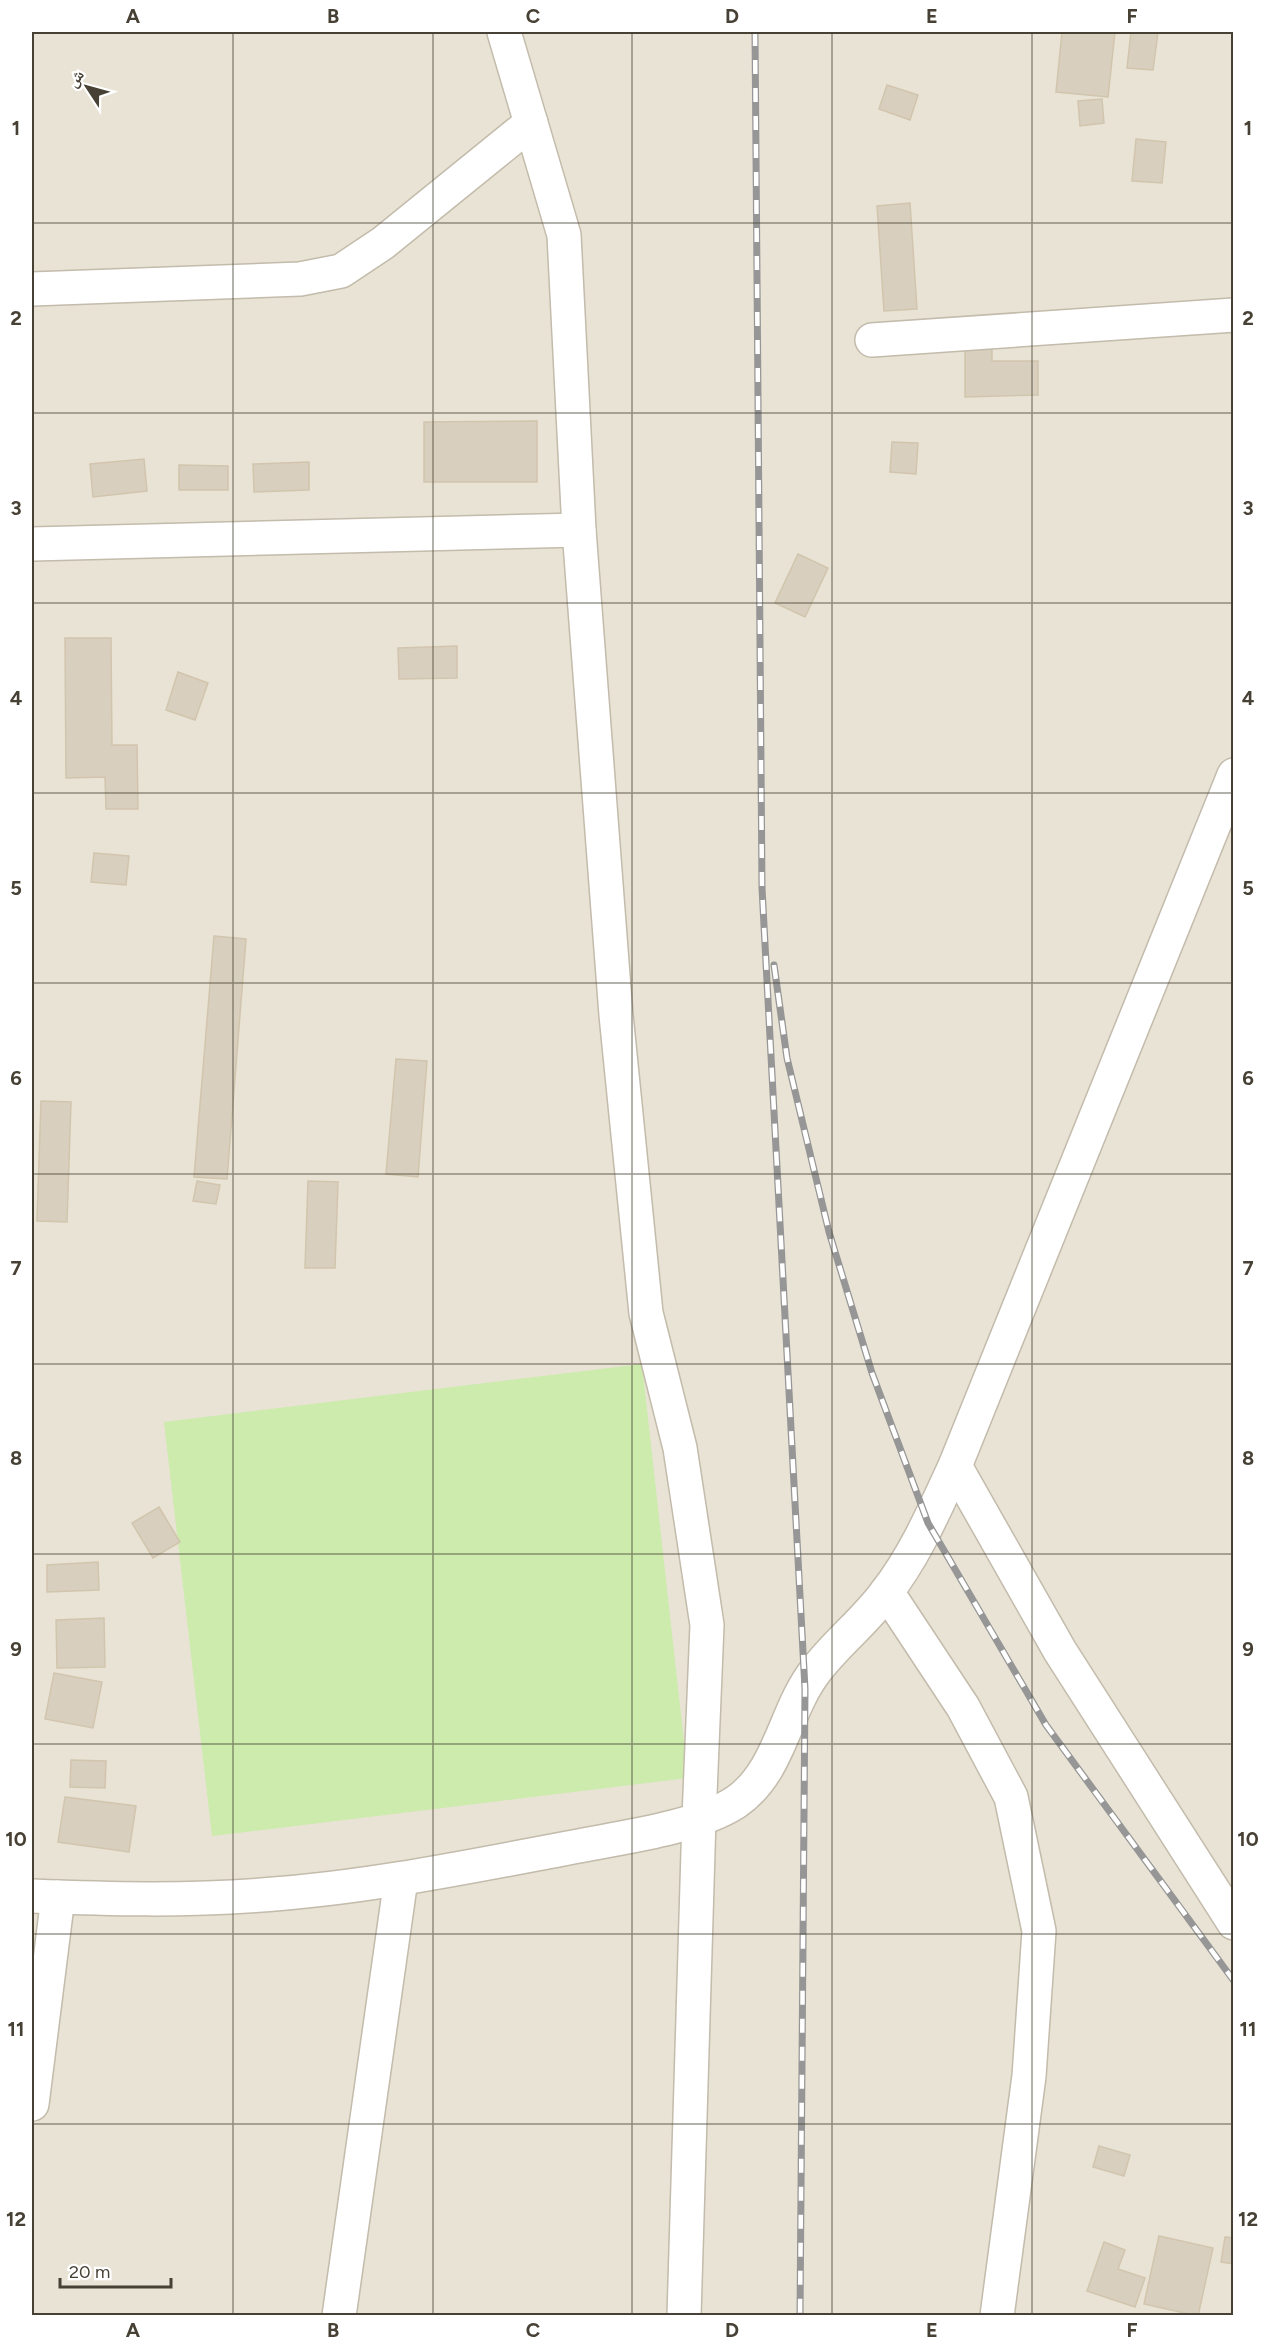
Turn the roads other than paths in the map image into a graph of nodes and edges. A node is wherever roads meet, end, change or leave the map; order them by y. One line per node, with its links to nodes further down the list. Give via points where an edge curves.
1 (504, 32): 2 (street)
2 (531, 123): 3 (street, via 383,243 341,271 300,279); 6 (street, via 564,235)
3 (32, 289)
4 (1233, 315): 5 (street)
5 (872, 340)
6 (579, 530): 7 (street); 11 (street, via 616,1015 646,1312 680,1448 708,1625)
7 (32, 544)
8 (1233, 775): 9 (street)
9 (955, 1466): 10 (street, via 928,1523); 14 (street, via 1060,1651)
10 (887, 1592): 11 (street, via 817,1669 789,1716 774,1759 756,1782 735,1802); 18 (street, via 963,1707 1011,1797 1039,1931 1029,2076)
11 (699, 1818): 12 (street, via 648,1832); 17 (street)
12 (401, 1879): 13 (street, via 263,1895 133,1901); 16 (street)
13 (45, 1897): 15 (street)
14 (1233, 1923)
15 (32, 2104)
16 (339, 2316)
17 (684, 2316)
18 (997, 2316)

